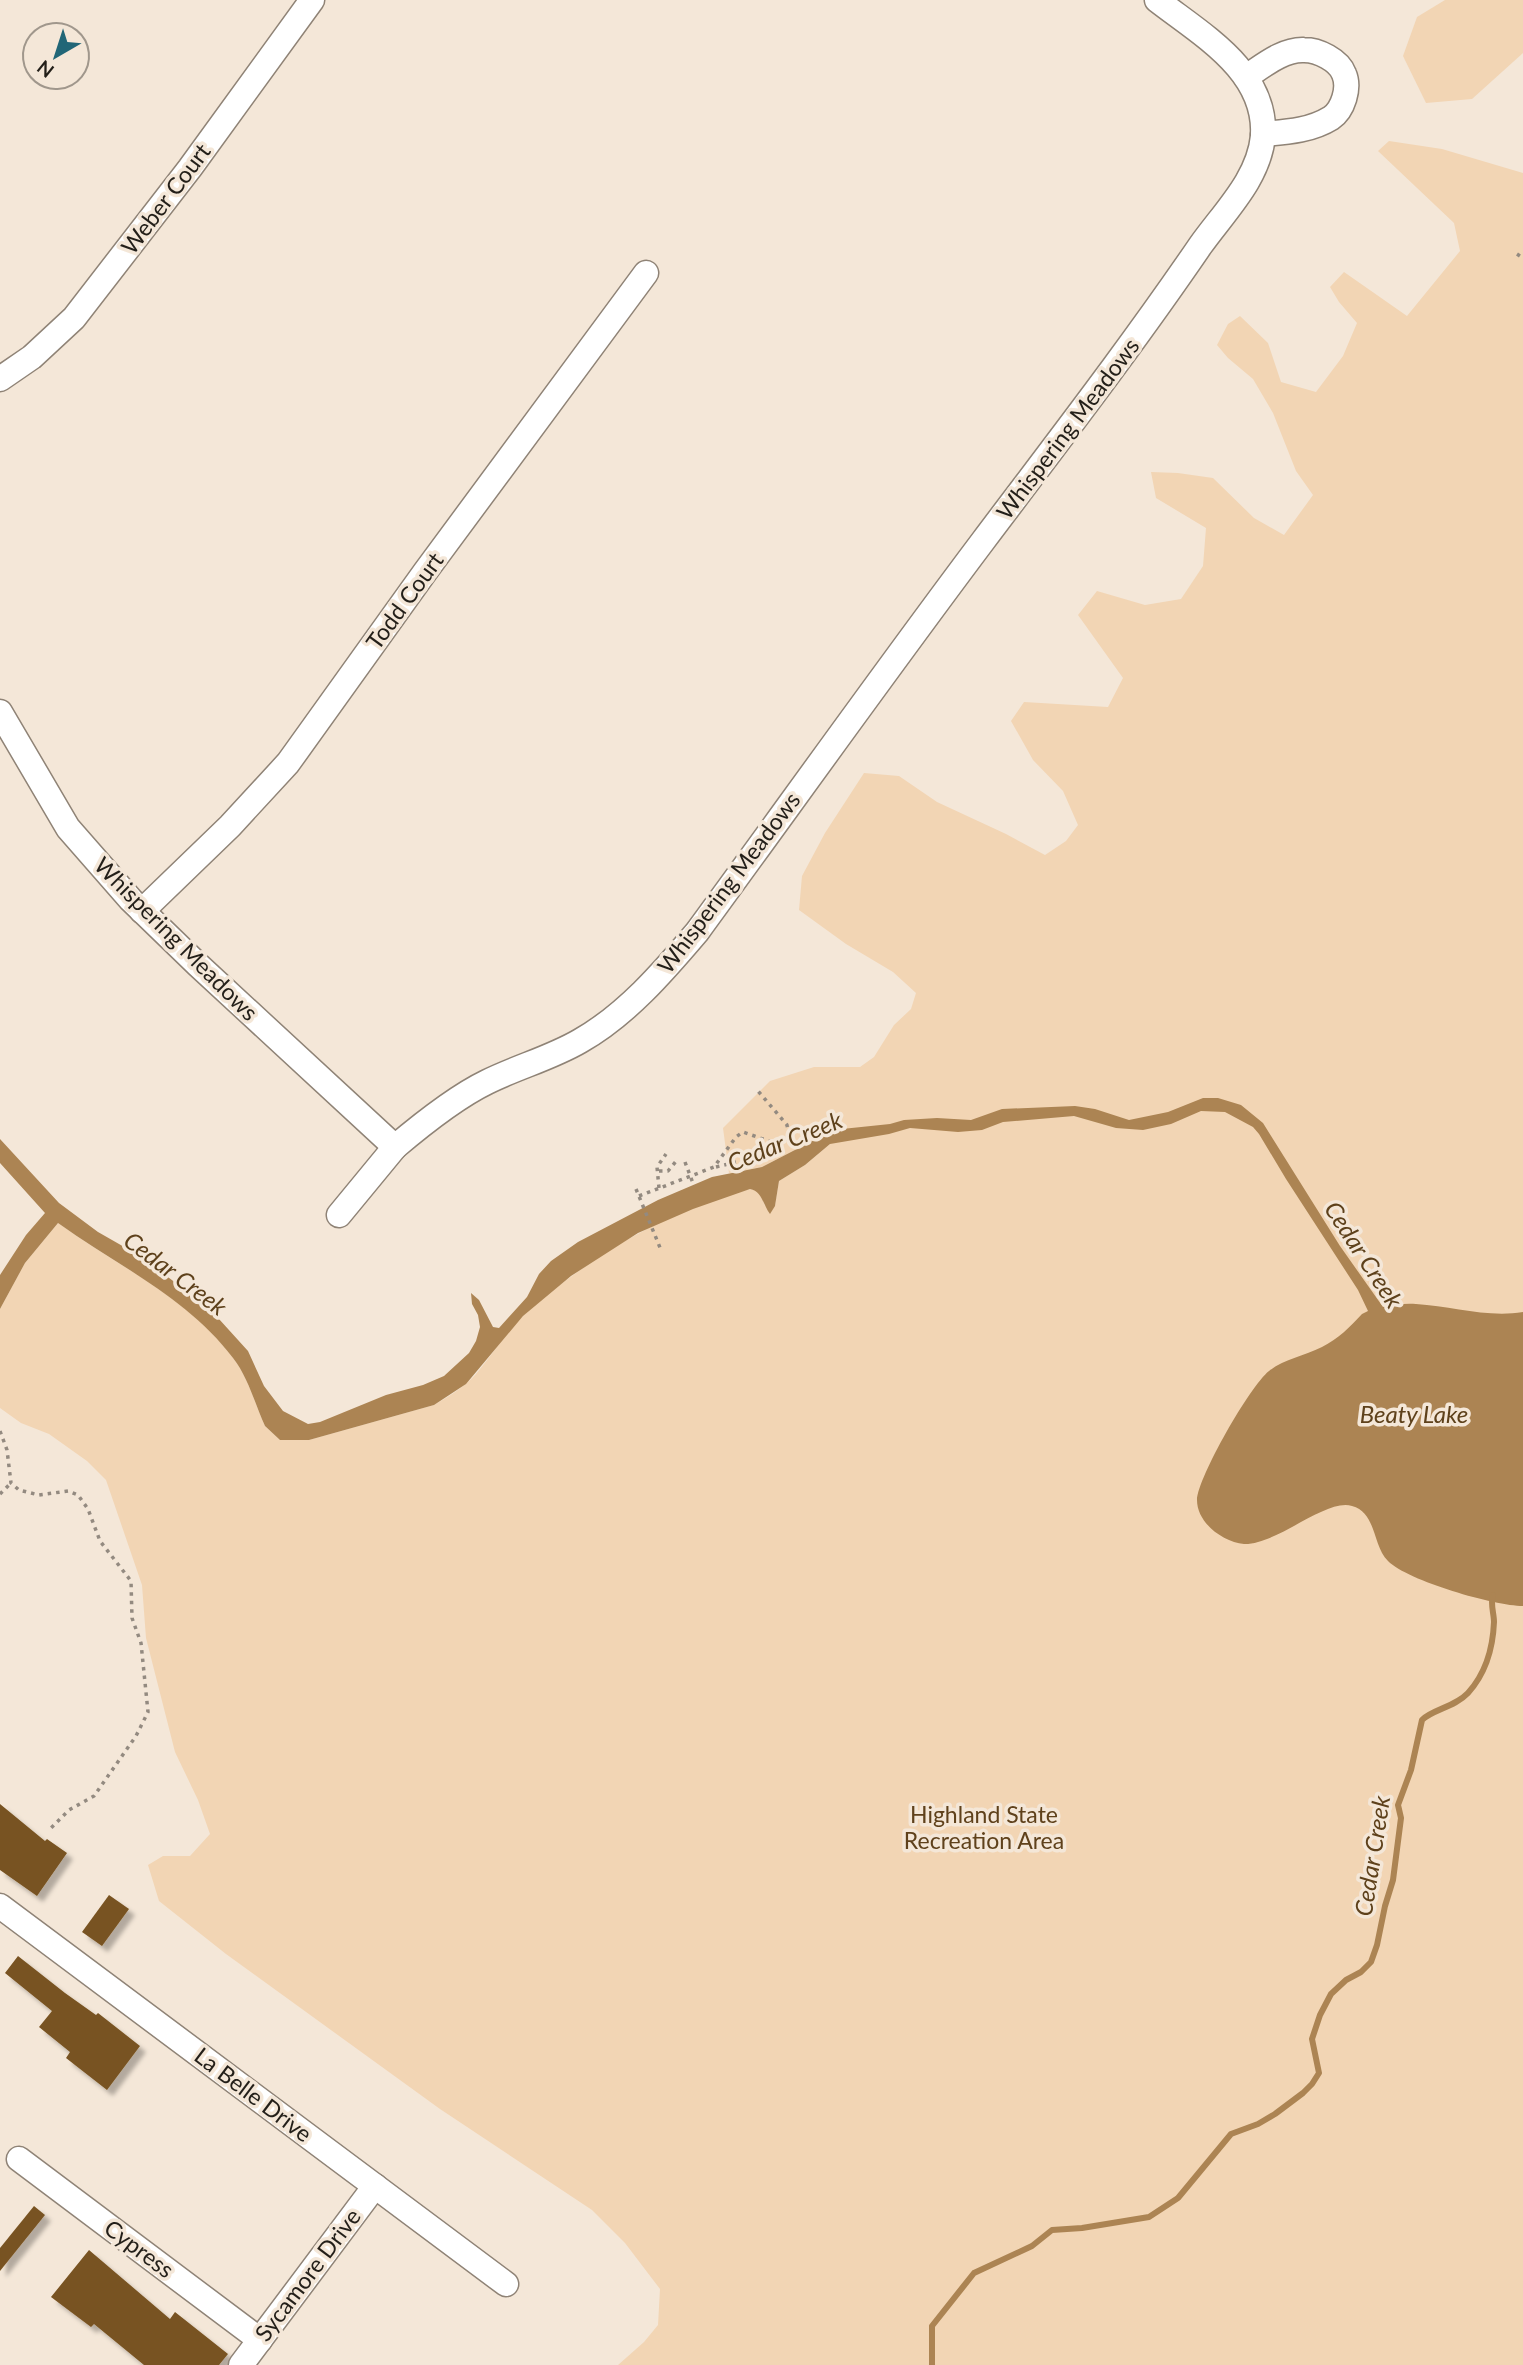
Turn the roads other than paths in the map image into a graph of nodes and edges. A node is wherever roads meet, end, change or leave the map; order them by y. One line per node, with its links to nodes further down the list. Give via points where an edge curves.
1 (313, 0): 6 (street, Weber Court, via 74,318)
2 (1157, 0): 3 (street, via 1222,51)
3 (1246, 77): 4 (street, via 1255,89); 4 (street, via 1282,55 1304,50 1328,56 1344,74 1345,99 1333,117 1304,130)
4 (1263, 134): 9 (street, Whispering Meadows, via 1247,183 1147,323 663,973 611,1021 580,1042 486,1082)
5 (646, 273): 8 (street, Todd Court, via 288,763)
6 (0, 379)
7 (0, 712): 8 (street, Whispering Meadows, via 68,828)
8 (142, 911): 9 (street, Whispering Meadows)
9 (395, 1147): 10 (street)
10 (339, 1215)
11 (2, 1912): 13 (street, La Belle Drive)
12 (19, 2159): 15 (street, Cypress)
13 (375, 2186): 14 (street, La Belle Drive); 15 (street, Sycamore Drive)
14 (506, 2284)
15 (260, 2340): 16 (street, Sycamore Drive)
16 (241, 2365)

